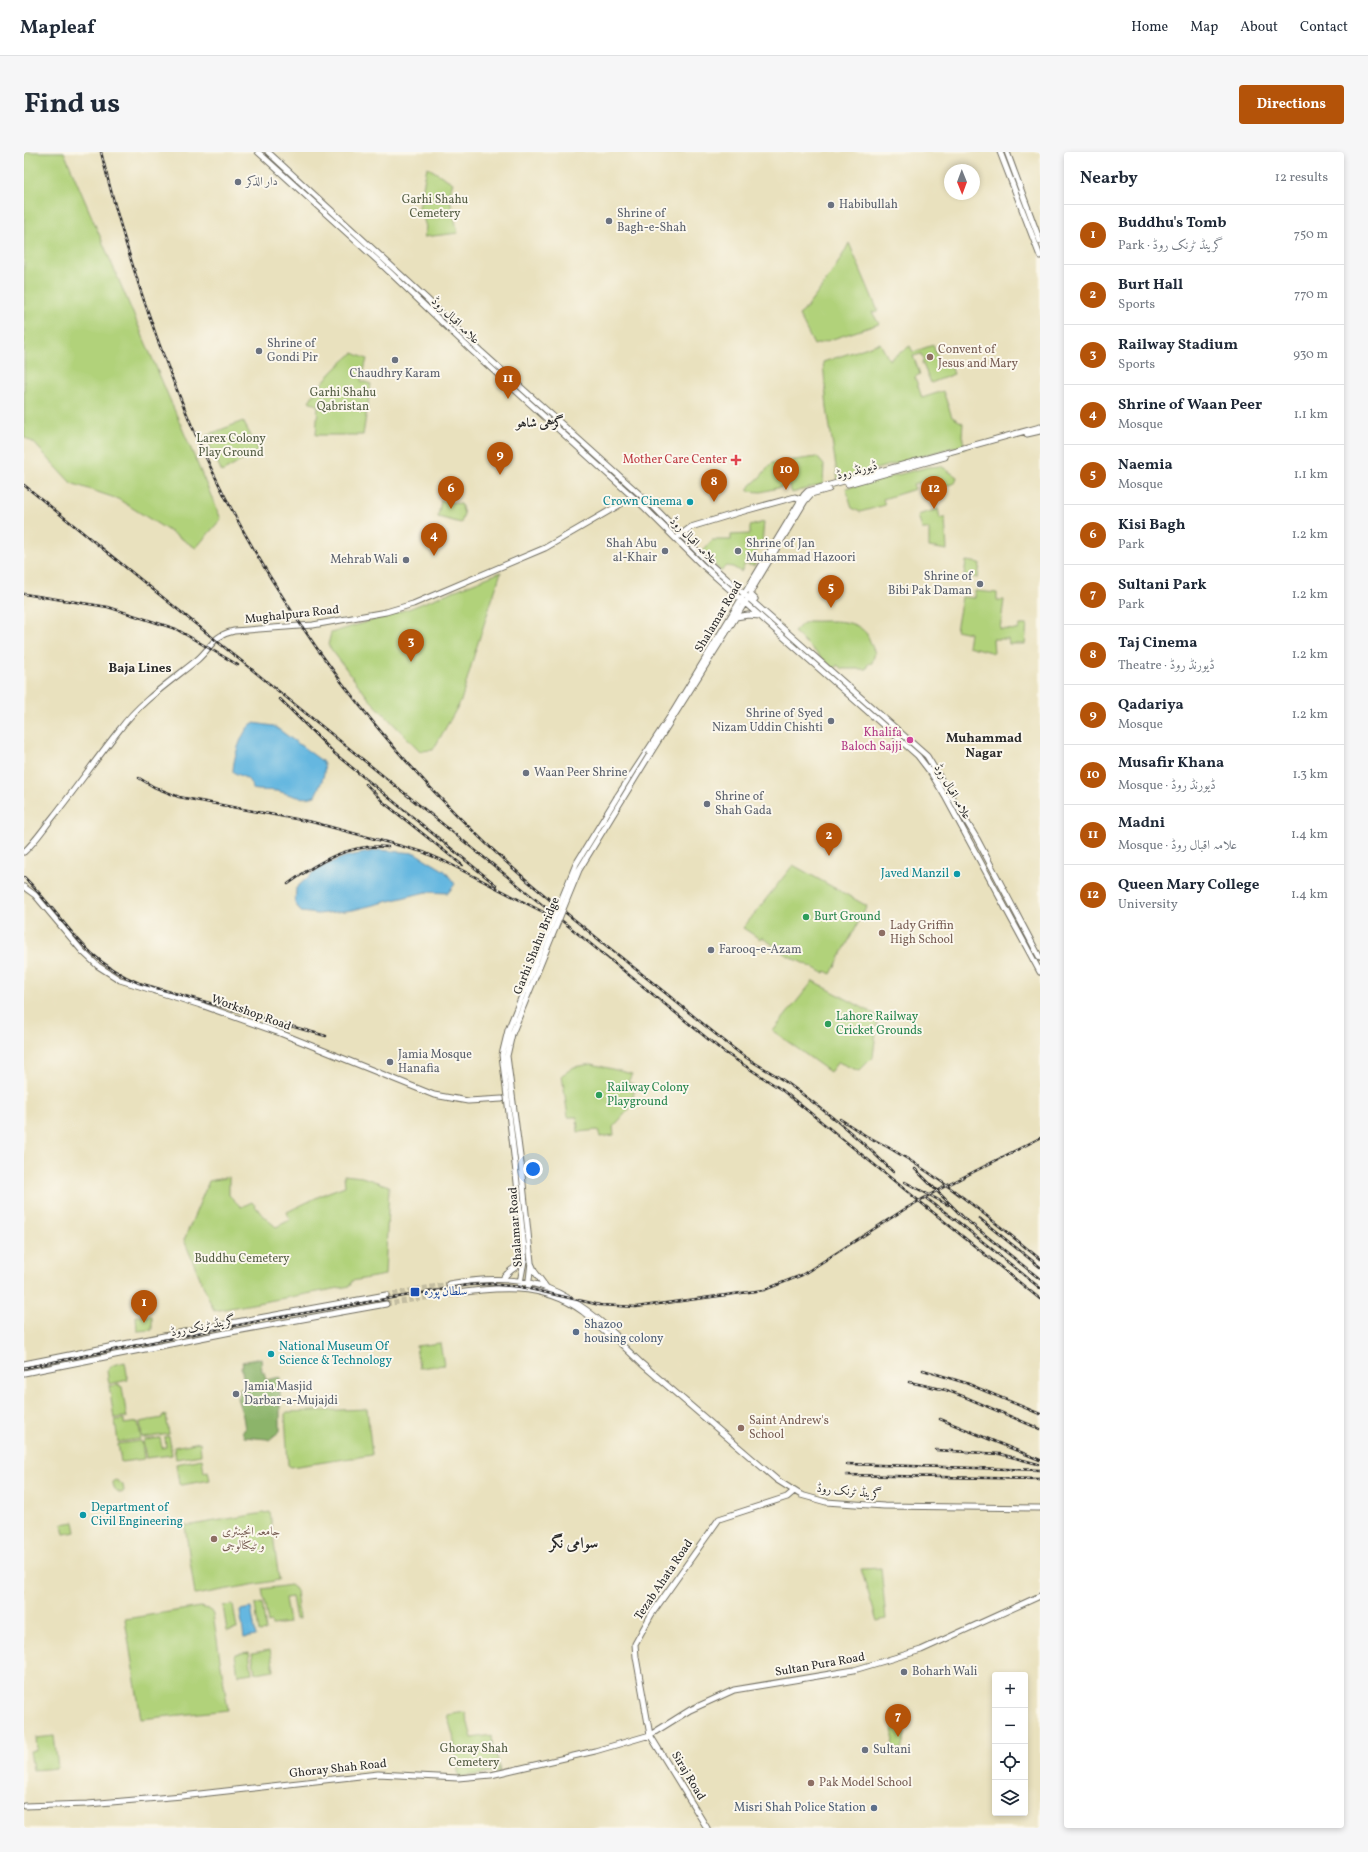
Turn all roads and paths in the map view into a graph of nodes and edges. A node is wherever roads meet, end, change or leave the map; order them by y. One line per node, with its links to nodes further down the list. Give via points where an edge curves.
1 (258, 152): 10 (main road, علامہ اقبال روڈ)
2 (268, 152): 9 (main road, علامہ اقبال روڈ, via 475,346)
3 (1000, 152): 6 (main road)
4 (1007, 152): 5 (main road)
5 (1040, 241)
6 (1040, 256)
7 (1040, 427): 11 (main road, ڈیورنڈ روڈ)
8 (1040, 431): 13 (main road, ڈیورنڈ روڈ, via 811,494)
9 (579, 439): 10 (main road); 14 (main road, علامہ اقبال روڈ)
10 (574, 444): 12 (main road, علامہ اقبال روڈ)
11 (808, 492): 13 (main road, Shalamar Road)
12 (633, 497): 14 (main road, علامہ اقبال روڈ); 25 (main road, Mughalpura Road, via 545,548 413,604 386,612 313,625 223,634 214,640 199,658 147,699 120,728 64,804)
13 (803, 500): 14 (main road, ڈیورنڈ روڈ, via 795,497 737,513 691,527); 16 (main road, Shalamar Road); 18 (main road, ڈیورنڈ روڈ, via 750,593)
14 (679, 536): 15 (main road, علامہ اقبال روڈ, via 701,564); 16 (main road, علامہ اقبال روڈ)
15 (734, 593): 17 (main road, علامہ اقبال روڈ); 19 (main road)
16 (746, 595): 17 (main road, Shalamar Road); 18 (main road, علامہ اقبال روڈ)
17 (743, 601): 19 (main road, Shalamar Road); 20 (main road, علامہ اقبال روڈ); 21 (main road, Shalamar Road)
18 (762, 609): 22 (main road, علامہ اقبال روڈ)
19 (735, 610): 24 (main road, Shalamar Road)
20 (761, 616): 21 (main road); 23 (main road, علامہ اقبال روڈ)
21 (736, 617): 24 (main road, Shalamar Road)
22 (795, 638): 23 (main road); 27 (main road, علامہ اقبال روڈ, via 931,760)
23 (791, 643): 28 (main road, علامہ اقبال روڈ, via 918,756 932,773)
24 (648, 753): 30 (main road, Garhi Shahu Bridge, bridge, via 580,870 512,1034 507,1056); 30 (main road, Garhi Shahu Bridge, bridge, via 617,797 576,864 507,1035 502,1055)
25 (24, 852)
26 (24, 887): 29 (main road, Workshop Road, via 35,895 82,951 98,966 120,980 280,1033 434,1094 468,1101)
27 (1040, 958)
28 (1040, 972)
29 (502, 1099)
30 (518, 1164): 31 (main road, Shalamar Road); 32 (main road, Shalamar Road)
31 (524, 1261): 33 (main road, via 507,1272); 34 (main road, Shalamar Road)
32 (531, 1262): 35 (main road, Shalamar Road); 37 (main road, via 535,1272)
33 (503, 1279): 34 (main road, گرینڈ ٹرنک روڈ); 36 (main road, گرینڈ ٹرنک روڈ)
34 (520, 1280): 35 (main road, گرینڈ ٹرنک روڈ); 38 (main road, Shalamar Road)
35 (529, 1281): 37 (main road, گرینڈ ٹرنک روڈ); 39 (main road, Shalamar Road)
36 (450, 1284)
37 (547, 1287): 43 (main road, گرینڈ ٹرنک روڈ, via 590,1312 616,1335)
38 (519, 1288): 39 (main road, گرینڈ ٹرنک روڈ); 40 (main road, گرینڈ ٹرنک روڈ, via 493,1288)
39 (528, 1290): 43 (main road, گرینڈ ٹرنک روڈ, via 558,1298 574,1306)
40 (451, 1294)
41 (386, 1295): 44 (main road, گرینڈ ٹرنک روڈ)
42 (386, 1304): 45 (main road, گرینڈ ٹرنک روڈ)
43 (617, 1340): 46 (main road, گرینڈ ٹرنک روڈ, via 777,1480)
44 (24, 1364)
45 (24, 1373)
46 (794, 1491): 47 (main road, گرینڈ ٹرنک روڈ, via 816,1500 857,1505); 49 (main road, Tezab Ahata Road, via 787,1497 719,1519 638,1636 636,1655)
47 (1040, 1508)
48 (1040, 1596): 49 (main road, Sultan Pura Road, via 921,1650 870,1666 830,1676 734,1690 690,1710)
49 (650, 1736): 50 (main road, Ghoray Shah Road, via 491,1775 458,1778 378,1774 182,1796 88,1804); 51 (main road, Siraj Road)
50 (24, 1806)
51 (707, 1828)

